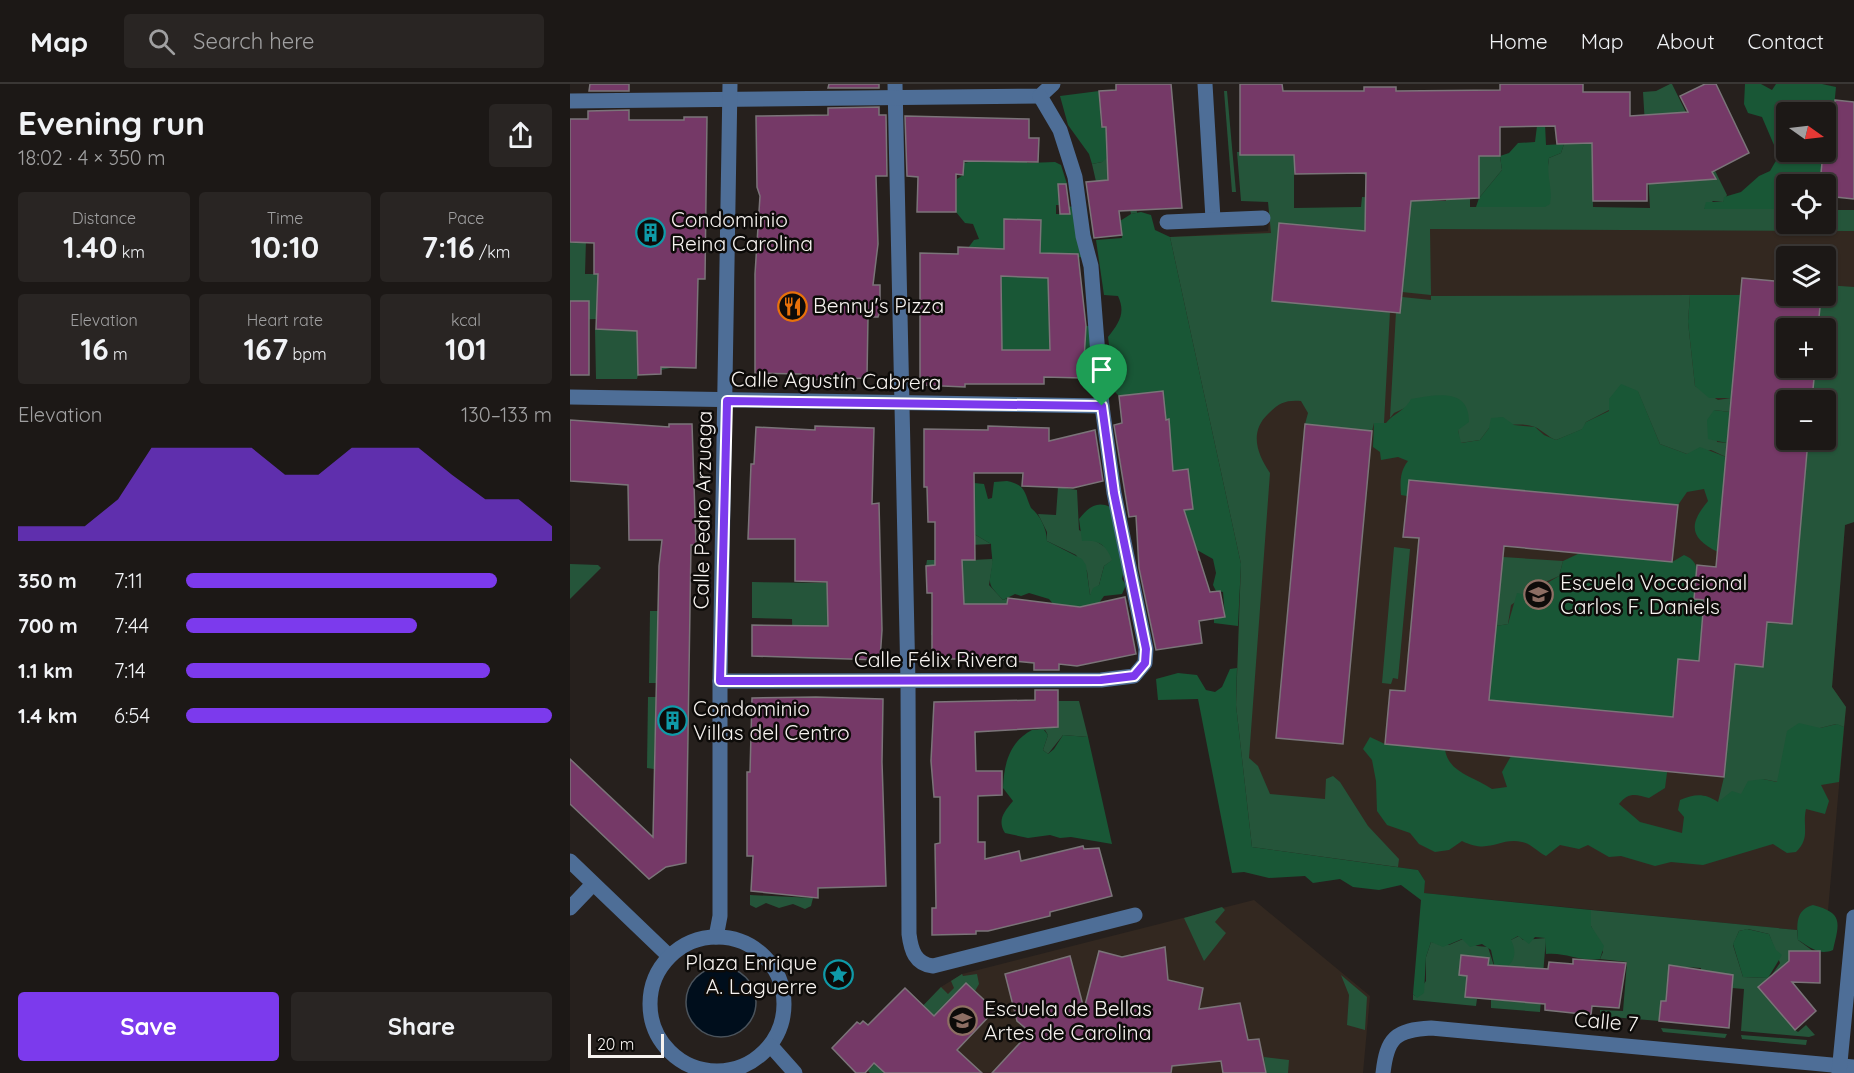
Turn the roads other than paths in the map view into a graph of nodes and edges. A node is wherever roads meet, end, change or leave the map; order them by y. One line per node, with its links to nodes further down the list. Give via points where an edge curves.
1 (1053, 84): 5 (street)
2 (1205, 84): 8 (street)
3 (730, 92): 4 (street); 6 (street); 11 (street, Calle Pedro Arzuaga)
4 (896, 92): 5 (street); 12 (street)
5 (1041, 96): 13 (street, via 1060,130 1075,177 1091,266)
6 (570, 101)
7 (1263, 218): 8 (street)
8 (1213, 219): 9 (street)
9 (1167, 222)
10 (570, 397): 11 (street, Calle Agustín Cabrera)
11 (727, 401): 12 (street, Calle Agustín Cabrera); 14 (street, Calle Pedro Arzuaga)
12 (902, 403): 13 (street, Calle Agustín Cabrera); 15 (street)
13 (1102, 406): 15 (street, Calle Félix Rivera, via 1114,493 1146,649 1145,663 1134,676 1101,680)
14 (720, 681): 15 (street, Calle Félix Rivera); 21 (street, Calle Pedro Arzuaga, via 720,916)
15 (908, 682): 19 (street, via 911,949 923,963 933,966)
16 (570, 861): 17 (street)
17 (593, 884): 18 (street); 22 (street)
18 (570, 908)
19 (1135, 915)
20 (1854, 917): 24 (street)
21 (716, 937): 22 (street, via 691,941); 23 (street, via 743,941 764,955 779,977 785,1003)
22 (669, 956): 23 (street, via 655,978 650,1004 656,1030 670,1052 693,1066 718,1071 744,1066)
23 (771, 1046): 25 (street)
24 (1844, 1068): 26 (street, Calle 7, via 1431,1028 1405,1030 1397,1035 1389,1043)
25 (795, 1073)
26 (1383, 1073)

